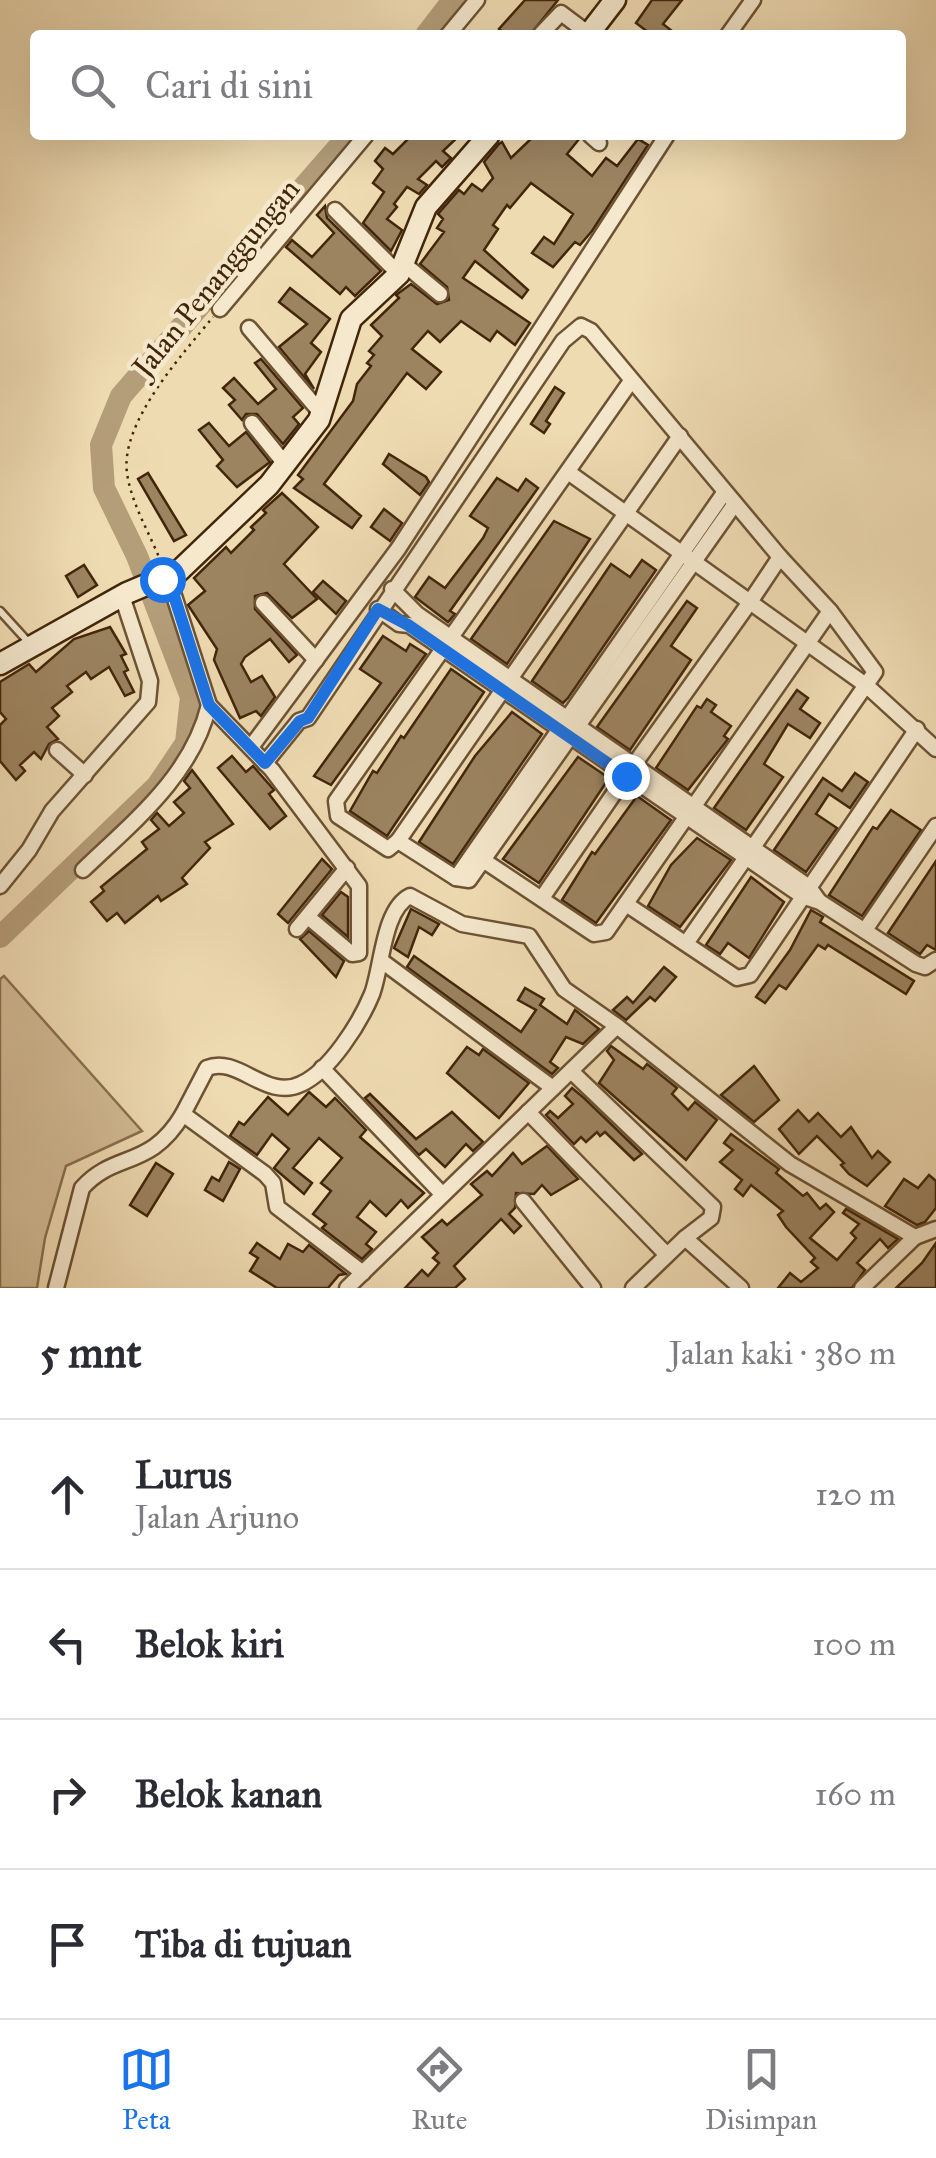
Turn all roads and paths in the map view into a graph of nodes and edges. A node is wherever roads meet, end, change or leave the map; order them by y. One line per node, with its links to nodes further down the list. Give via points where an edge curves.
1 (477, 0): 4 (street)
2 (615, 0): 7 (street)
3 (754, 0): 8 (street)
4 (452, 30)
5 (545, 30): 6 (street, via 561,13)
6 (584, 30)
7 (592, 30)
8 (732, 30)
9 (362, 140): 15 (street, Jalan Penanggungan)
10 (485, 140): 13 (street, via 426,207)
11 (664, 140): 39 (street, via 398,549)
12 (335, 210): 13 (street)
13 (402, 269): 14 (street); 18 (street, via 351,319)
14 (440, 294)
15 (220, 309): 27 (path, Jalan Penanggungan, via 159,386 130,445 130,486)
16 (249, 328): 18 (street)
17 (631, 381): 20 (street); 22 (street); 28 (street, via 591,332 574,329)
18 (321, 413): 21 (street)
19 (252, 423): 21 (street)
20 (680, 436): 23 (street); 24 (street)
21 (285, 464): 27 (street, via 205,548)
22 (568, 472): 24 (street); 37 (street)
23 (729, 499): 25 (street); 26 (street)
24 (626, 514): 26 (street); 41 (street)
25 (780, 557): 30 (street); 34 (street)
26 (689, 558): 30 (street); 44 (street)
27 (165, 578): 29 (street); 43 (street)
28 (392, 589): 32 (street); 35 (street)
29 (125, 594): 38 (street); 51 (street, via 150,690 142,714)
30 (750, 602): 36 (street); 50 (street)
31 (262, 603): 39 (street)
32 (378, 609): 35 (street); 49 (street, via 308,718)
33 (0, 611): 38 (lane)
34 (830, 611): 36 (street); 42 (street, via 872,664)
35 (412, 619): 37 (street)
36 (807, 643): 42 (street); 52 (street)
37 (446, 644): 41 (street); 54 (street, via 336,801 338,816 379,846 388,850)
38 (32, 646): 40 (street)
39 (316, 660): 46 (street)
40 (0, 664)
41 (506, 685): 44 (street); 54 (street)
42 (867, 686): 45 (street); 55 (street)
43 (209, 705): 46 (street); 58 (street, via 182,768)
44 (568, 728): 50 (street); 56 (street); 59 (street)
45 (917, 729): 47 (street); 61 (street)
46 (251, 747): 49 (street)
47 (936, 749)
48 (58, 750): 51 (street)
49 (268, 766): 57 (street)
50 (630, 771): 52 (street); 62 (street)
51 (84, 774): 60 (street)
52 (688, 812): 55 (street); 63 (street)
53 (936, 826): 66 (street)
54 (398, 841): 59 (street)
55 (748, 853): 61 (street); 67 (street)
56 (483, 860): 59 (street, via 469,880); 62 (street)
57 (347, 868): 64 (street); 64 (street, via 362,892 359,952 352,954)
58 (83, 870)
59 (456, 878)
60 (0, 886)
61 (806, 891): 66 (street); 67 (street, via 744,978)
62 (542, 898): 63 (street, via 601,935)
63 (626, 904): 67 (street)
64 (308, 917): 65 (street)
65 (296, 929)
66 (866, 930): 68 (street, via 916,964)
67 (687, 942)
68 (936, 960)
69 (383, 962): 70 (street, via 400,903 415,897 462,924 529,936 564,990); 71 (street, via 370,998); 73 (street)
70 (617, 1026): 72 (street); 79 (street, via 790,1164)
71 (322, 1068): 75 (street, via 300,1086 282,1088 213,1066 199,1078); 76 (street)
72 (571, 1070): 73 (street); 80 (street, via 713,1207 711,1218)
73 (553, 1088): 74 (street)
74 (528, 1112): 76 (street); 81 (street)
75 (184, 1114): 82 (street, via 271,1179 276,1207); 83 (street, via 155,1150 82,1188)
76 (442, 1194): 82 (street)
77 (523, 1201): 84 (street)
78 (936, 1229): 79 (street)
79 (916, 1236): 87 (street)
80 (685, 1238): 81 (street); 86 (street)
81 (666, 1254): 85 (street)
82 (355, 1283)
83 (56, 1288)
84 (593, 1288)
85 (633, 1288)
86 (741, 1288)
87 (862, 1288)

